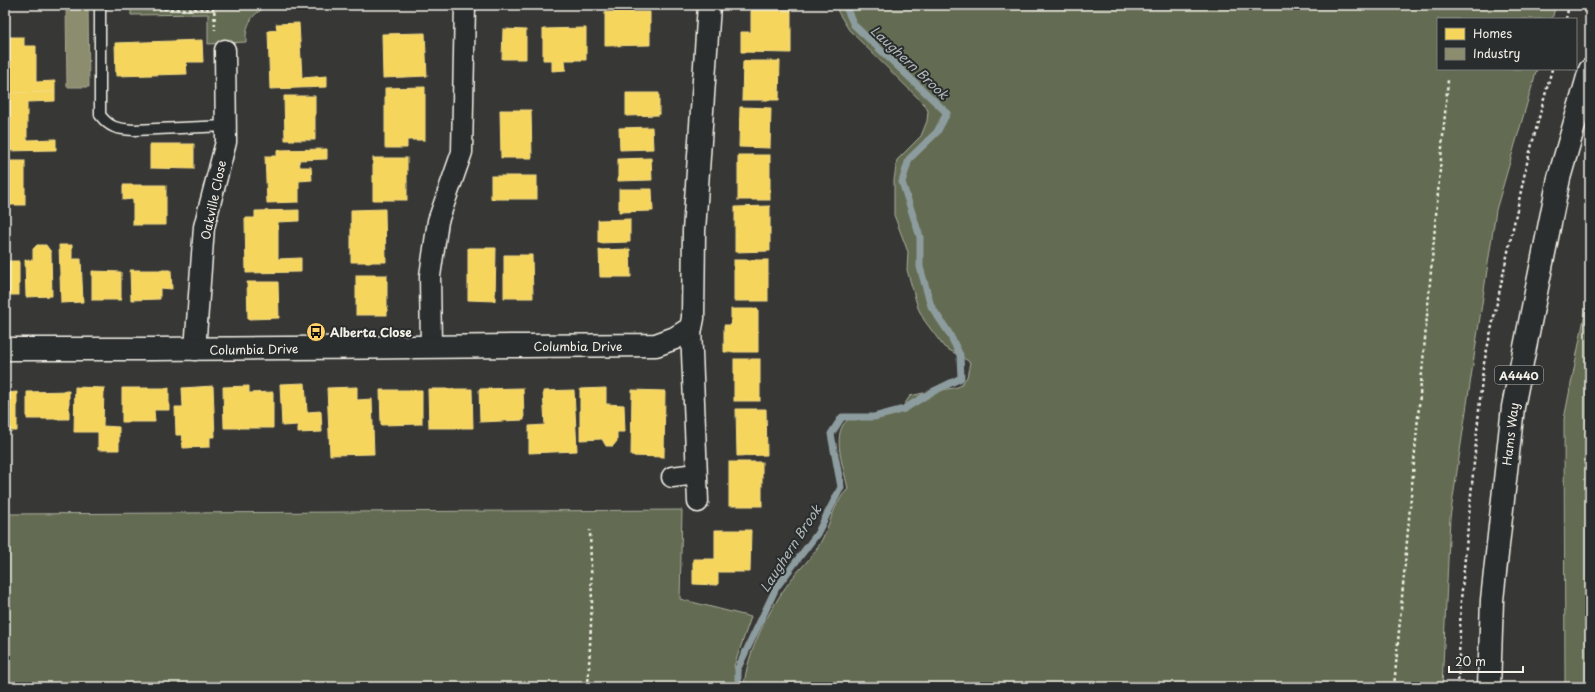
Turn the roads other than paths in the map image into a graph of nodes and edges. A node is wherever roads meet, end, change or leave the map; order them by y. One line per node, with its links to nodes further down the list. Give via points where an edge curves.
1 (465, 5): 8 (street, via 462,152 438,221 430,276)
2 (709, 5): 7 (main road, via 694,231 694,318)
3 (100, 8): 6 (lane, via 100,115 107,124 119,130)
4 (225, 50): 6 (street, Oakville Close)
5 (1590, 70): 14 (main road, Hams Way / A4440, via 1559,178 1513,407 1492,600)
6 (226, 126): 10 (street, Oakville Close, via 226,142 204,226)
7 (691, 328): 8 (main road, Columbia Drive, via 675,338 656,345); 11 (street)
8 (431, 346): 10 (main road, Columbia Drive)
9 (5, 349): 10 (main road, Columbia Drive)
10 (195, 350)
11 (696, 474): 12 (street); 13 (street)
12 (672, 477)
13 (698, 502)
14 (1489, 687)

